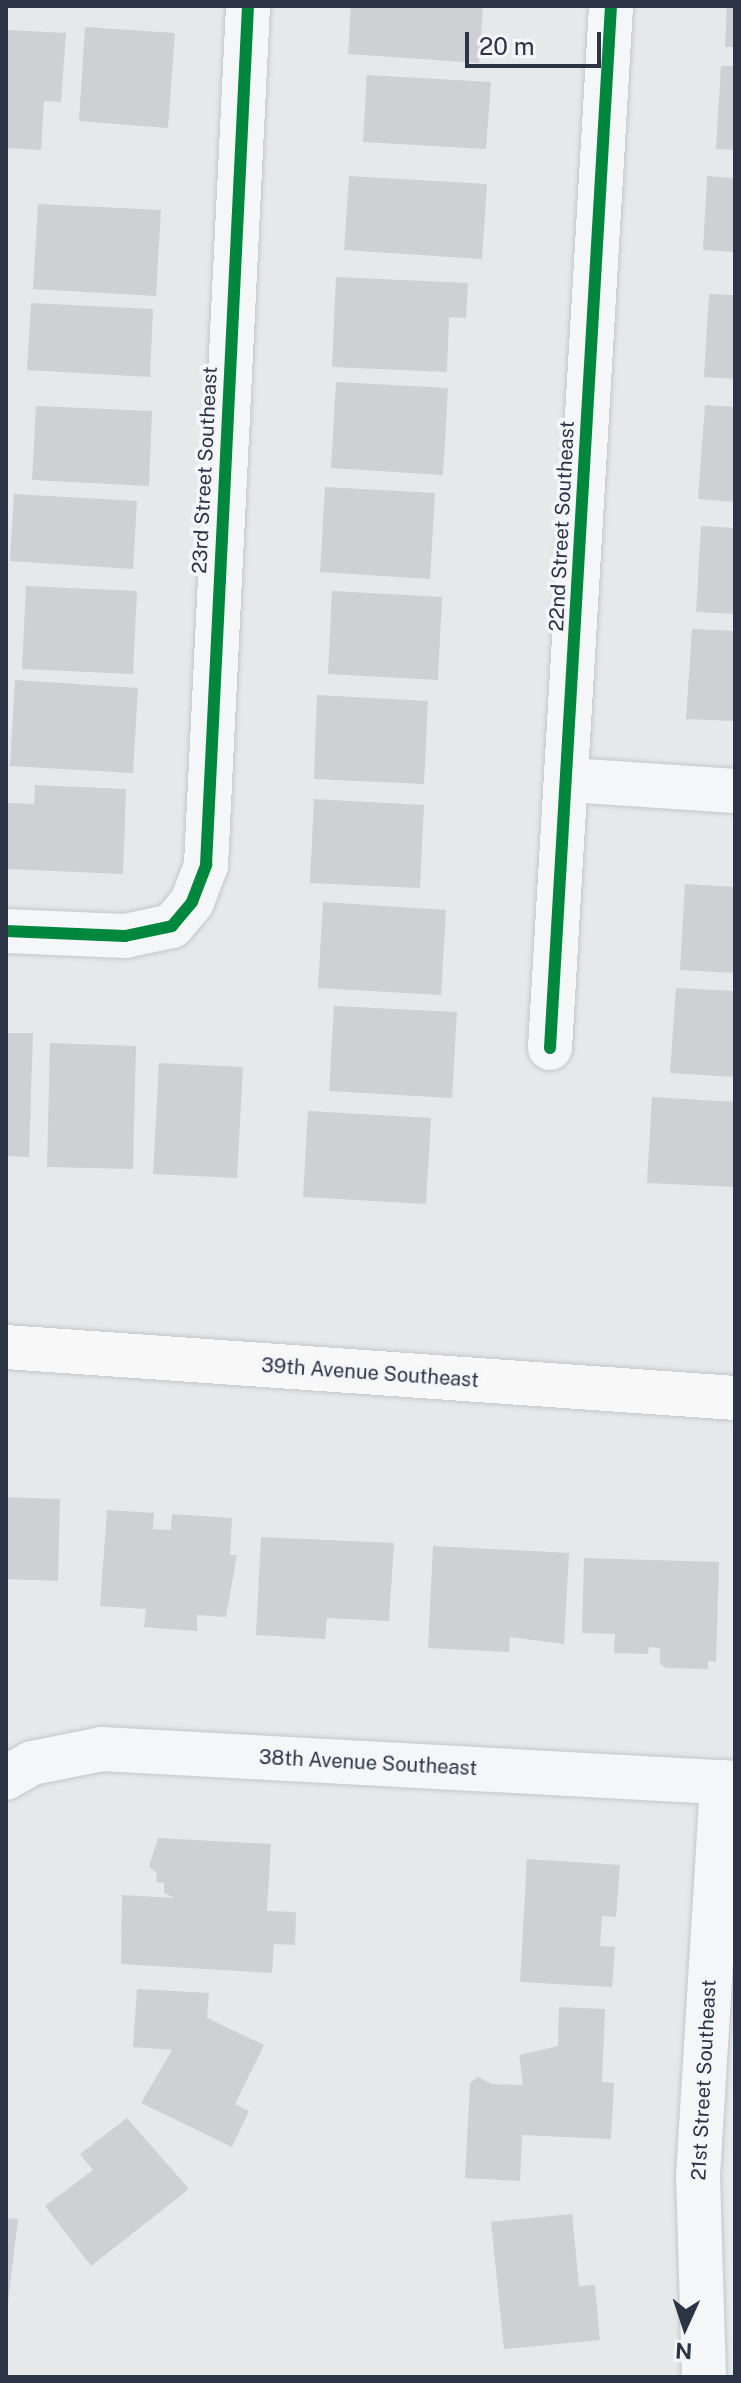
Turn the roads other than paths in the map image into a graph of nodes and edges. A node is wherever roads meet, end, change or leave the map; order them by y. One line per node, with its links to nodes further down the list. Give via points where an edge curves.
1 (248, 6): 5 (street, 23rd Street Southeast, via 206,865 192,902 172,926 125,936)
2 (611, 6): 3 (street, 22nd Street Southeast)
3 (569, 780): 4 (street); 6 (street, 22nd Street Southeast)
4 (735, 791)
5 (6, 931)
6 (550, 1048)
7 (6, 1347): 8 (main road, 39th Avenue Southeast)
8 (735, 1398)
9 (6, 1778): 10 (street, 38th Avenue Southeast, via 32,1763 102,1749)
10 (728, 1783): 11 (street, 21st Street Southeast, via 698,2176)
11 (704, 2377)

